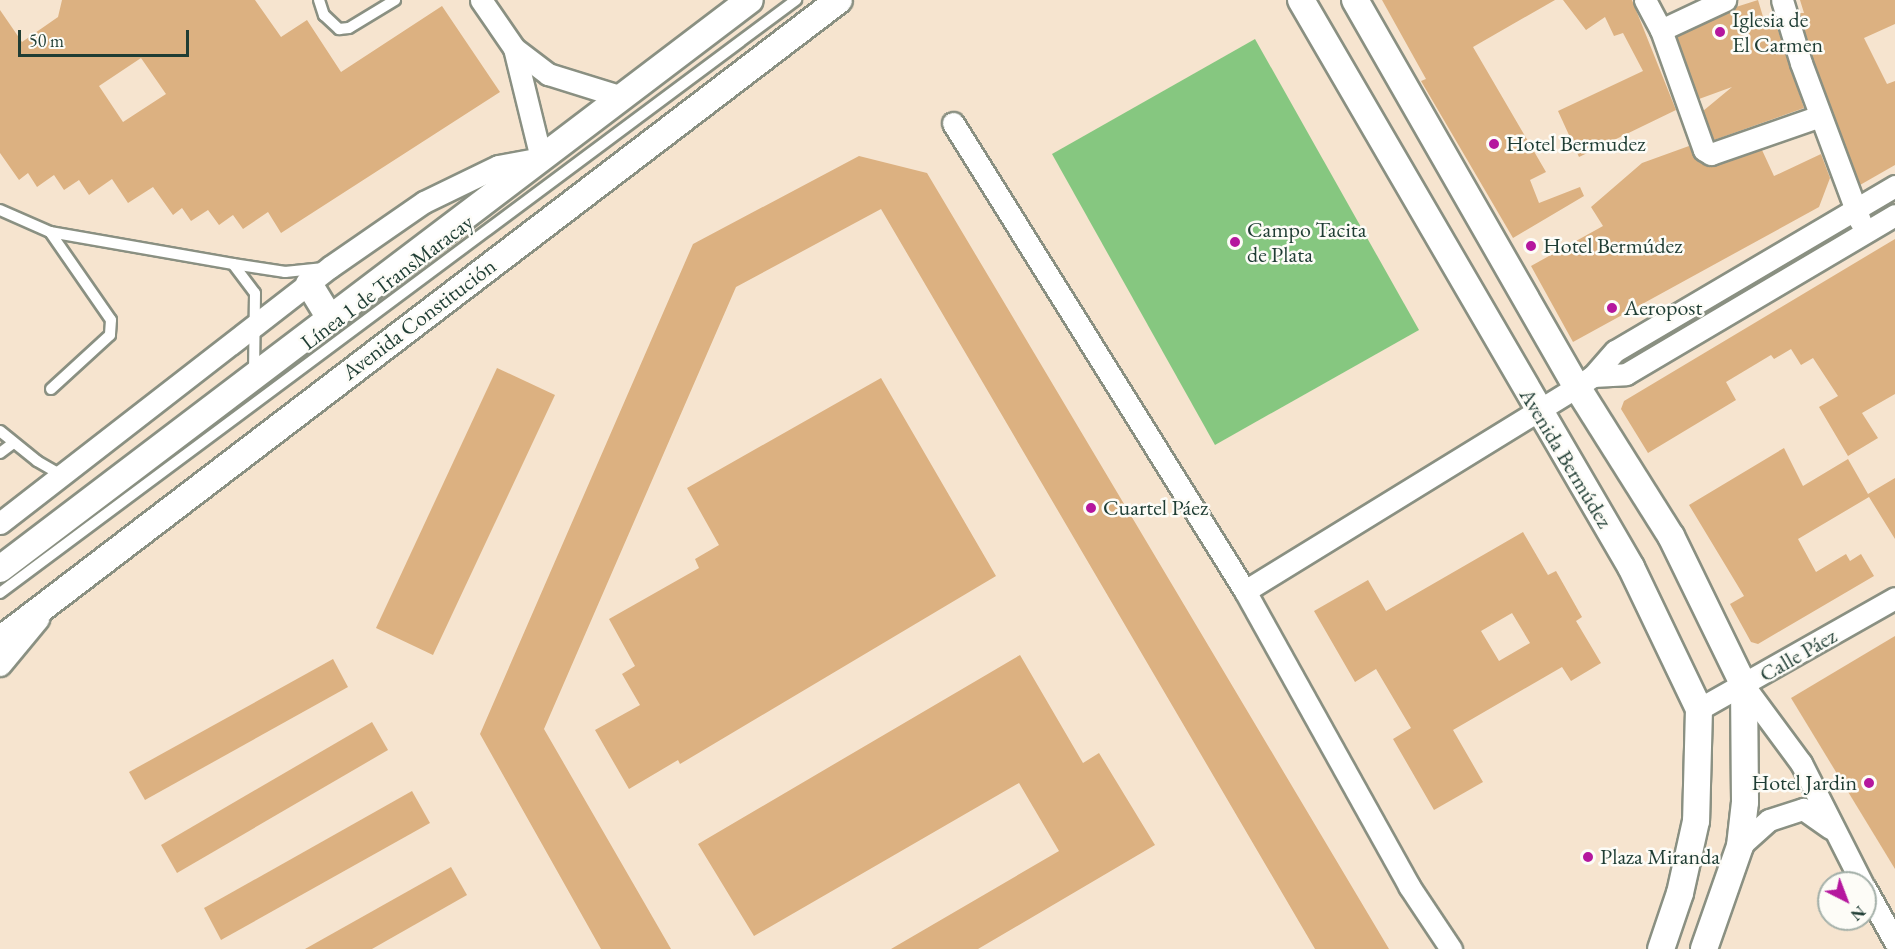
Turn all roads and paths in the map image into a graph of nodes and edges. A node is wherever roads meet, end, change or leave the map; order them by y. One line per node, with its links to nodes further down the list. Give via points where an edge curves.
1 (319, 0): 2 (lane, via 324,15 339,29 349,28)
2 (395, 0)
3 (481, 0): 13 (street)
4 (750, 0): 14 (street)
5 (796, 0): 40 (lane, Línea 1 de TransMaracay)
6 (838, 0): 41 (street, Avenida Constitución)
7 (1301, 0): 32 (street, Avenida Bermúdez)
8 (1355, 0): 30 (street, Avenida Bermúdez)
9 (1645, 0): 12 (street)
10 (1725, 0): 12 (street)
11 (1782, 0): 15 (street)
12 (1661, 30): 15 (street, via 1698,139 1711,154)
13 (514, 48): 14 (street, via 548,74); 17 (street)
14 (622, 97): 17 (street)
15 (1821, 116): 19 (street)
16 (953, 123): 39 (street)
17 (541, 158): 25 (street, via 498,166 424,202); 27 (street)
18 (1895, 186): 19 (street)
19 (1854, 211): 23 (street); 30 (street, via 1615,351)
20 (1, 213): 22 (lane)
21 (1895, 215): 23 (street)
22 (50, 232): 24 (lane); 31 (lane, via 111,320 110,335)
23 (1866, 232): 30 (street, via 1626,374)
24 (233, 264): 25 (lane, via 285,272); 28 (lane, via 255,293)
25 (330, 267): 26 (street)
26 (309, 284): 27 (street); 28 (street)
27 (331, 321): 29 (street)
28 (255, 324): 29 (lane); 36 (street)
29 (254, 378): 38 (street)
30 (1585, 381): 32 (street); 45 (street, Avenida Bermúdez, via 1671,536)
31 (51, 389)
32 (1537, 411): 39 (street); 46 (street, Avenida Bermúdez, via 1631,567)
33 (0, 431): 34 (lane)
34 (12, 444): 35 (lane); 36 (lane, via 56,472)
35 (0, 453)
36 (68, 470): 37 (street)
37 (0, 522)
38 (0, 569)
39 (1245, 591): 52 (street, via 1409,886)
40 (0, 593)
41 (56, 598): 43 (street, Avenida Constitución); 44 (street)
42 (1895, 598): 45 (street, Calle Páez)
43 (0, 640)
44 (0, 665)
45 (1744, 686): 46 (street, Calle Páez); 47 (street, via 1801,763); 48 (street, Avenida Bermúdez, via 1745,802)
46 (1699, 710): 53 (street, Avenida Bermúdez, via 1696,821 1680,893)
47 (1834, 831): 48 (street, via 1803,809 1769,820); 49 (street)
48 (1740, 846): 54 (street, Avenida Bermúdez)
49 (1856, 871)
50 (1877, 910): 51 (street)
51 (1895, 942)
52 (1447, 946)
53 (1661, 949)
54 (1704, 949)

